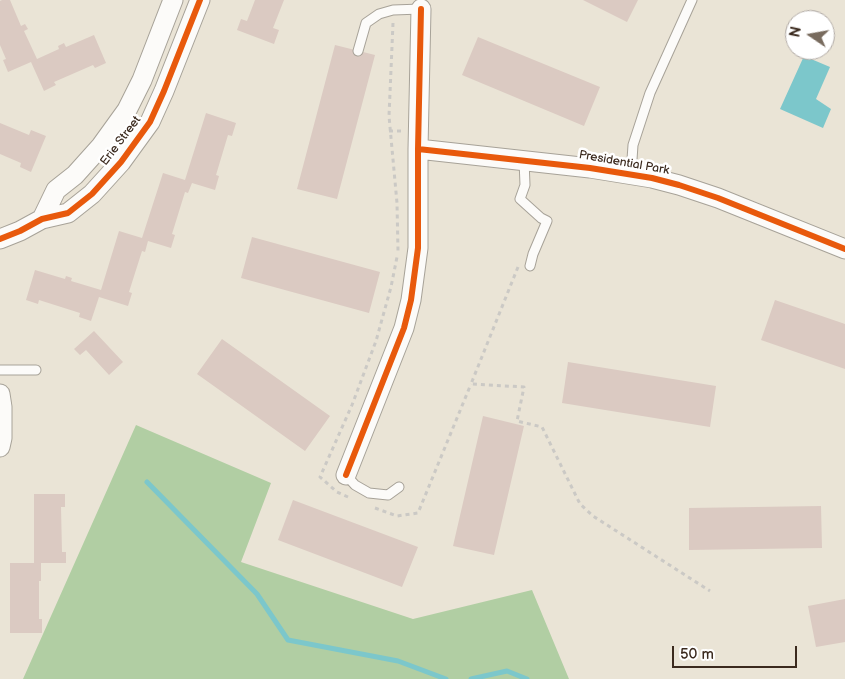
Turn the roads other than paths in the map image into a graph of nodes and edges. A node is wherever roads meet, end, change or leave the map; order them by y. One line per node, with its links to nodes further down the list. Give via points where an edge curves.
1 (173, 0): 9 (street, Erie Street, via 127,110 101,146)
2 (200, 0): 10 (street, Erie Street, via 150,122 121,162)
3 (692, 0): 8 (lane, via 650,93 633,145)
4 (421, 10): 5 (lane, via 393,10 379,14 366,23); 6 (street)
5 (358, 51)
6 (418, 148): 7 (street, Presidential Park); 19 (street, via 418,248 411,300 404,328)
7 (524, 160): 8 (street, Presidential Park); 14 (lane, via 525,185 520,200 547,221)
8 (631, 174): 13 (street, Presidential Park, via 679,184)
9 (67, 182): 10 (street); 11 (street, Erie Street, via 56,190)
10 (84, 200): 11 (street, Erie Street, via 68,213)
11 (42, 218): 12 (street, Erie Street)
12 (0, 239)
13 (845, 249)
14 (530, 266)
15 (0, 370): 16 (lane)
16 (36, 370)
17 (0, 394): 18 (street)
18 (0, 447)
19 (346, 475): 20 (lane, via 369,493 388,495)
20 (399, 487)

